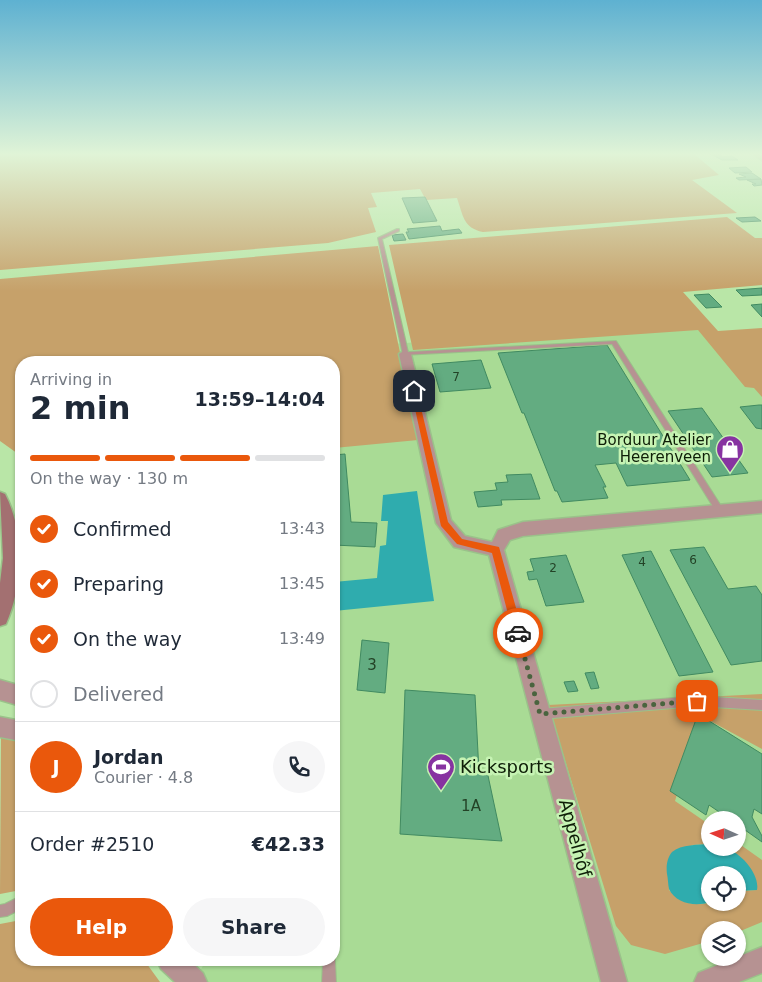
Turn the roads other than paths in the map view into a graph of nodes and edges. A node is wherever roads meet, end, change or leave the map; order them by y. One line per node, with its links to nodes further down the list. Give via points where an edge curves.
1 (397, 230): 2 (lane, via 380,238)
2 (405, 354): 5 (lane, via 614,342); 6 (street, via 444,523 460,542)
3 (0, 498): 7 (main road, via 8,521 11,555)
4 (762, 507): 5 (street)
5 (720, 511): 6 (street, via 523,529 504,535)
6 (496, 550): 11 (street, Appelhôf)
7 (0, 618)
8 (0, 690): 9 (street)
9 (15, 694)
10 (762, 704): 11 (lane, via 697,701)
11 (540, 714): 21 (street, Appelhôf)
12 (0, 727): 13 (street)
13 (15, 730)
14 (15, 906): 15 (lane)
15 (0, 912)
16 (762, 960): 22 (street)
17 (177, 966): 19 (street)
18 (329, 966): 20 (lane)
19 (194, 982)
20 (329, 982)
21 (614, 982)
22 (707, 982)

